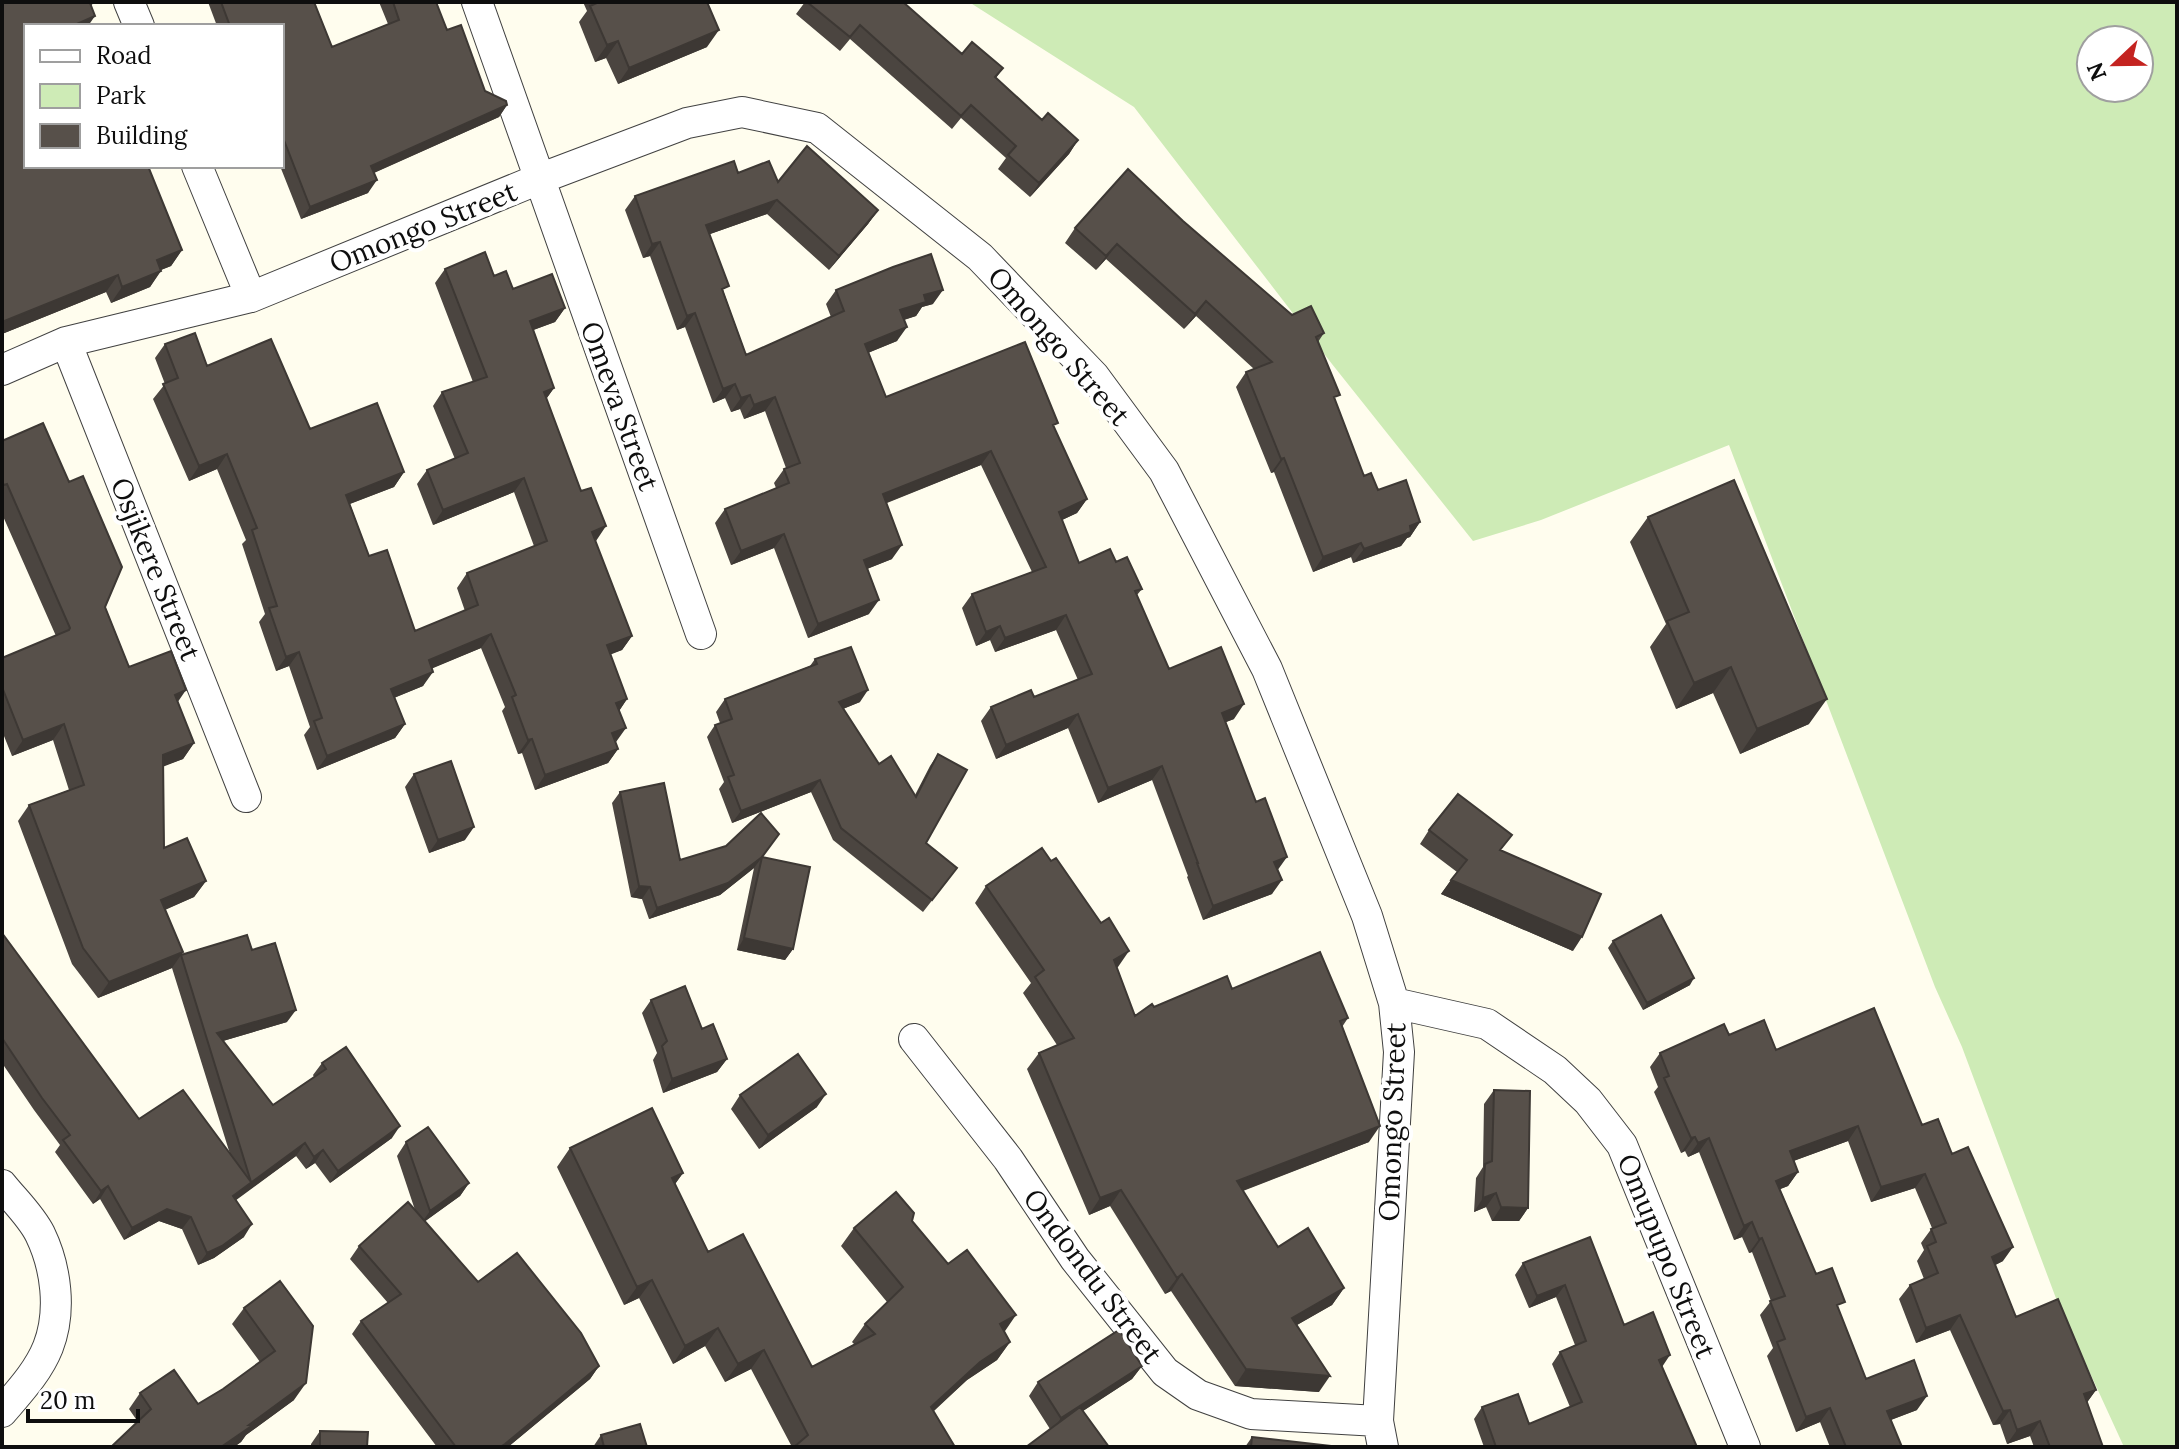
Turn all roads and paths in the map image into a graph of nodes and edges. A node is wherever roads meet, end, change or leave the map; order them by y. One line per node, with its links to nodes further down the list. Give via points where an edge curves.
1 (129, 2): 3 (street)
2 (477, 2): 5 (street, Omeva Street)
3 (138, 24)
4 (198, 168): 6 (street)
5 (539, 179): 6 (street, Omongo Street); 9 (street, Omeva Street); 11 (street, Omongo Street, via 687,123 742,112 817,128 980,257 1094,376 1164,471 1267,669 1367,916)
6 (251, 297): 7 (street, Omongo Street)
7 (66, 342): 8 (street, Omongo Street); 10 (street, Osjikere Street)
8 (2, 370)
9 (701, 634)
10 (246, 797)
11 (1394, 1003): 15 (street, Omongo Street, via 1399,1052); 16 (street, Omupupo Street, via 1487,1024 1555,1070 1600,1115 1622,1145)
12 (914, 1039): 15 (street, Ondondu Street, via 1165,1372 1198,1395 1251,1414)
13 (2, 1185): 14 (street, via 39,1232 54,1273 56,1312 48,1347)
14 (2, 1412)
15 (1380, 1434)
16 (1745, 1447)

